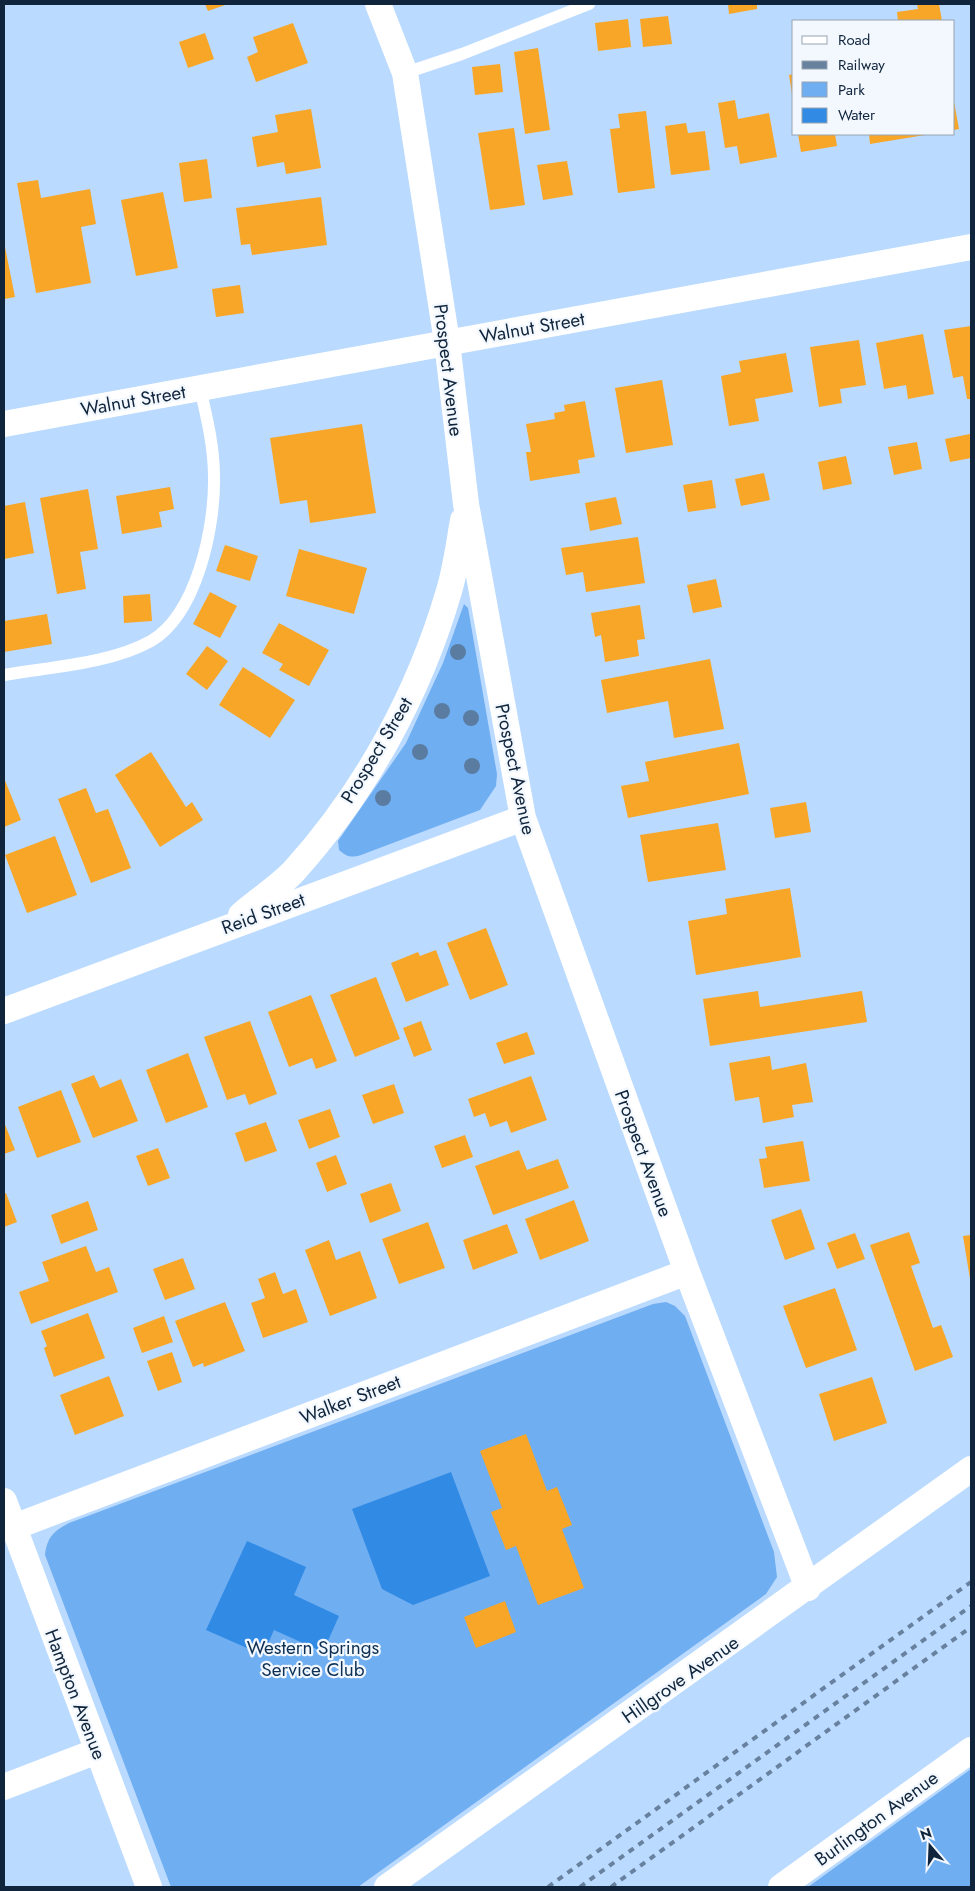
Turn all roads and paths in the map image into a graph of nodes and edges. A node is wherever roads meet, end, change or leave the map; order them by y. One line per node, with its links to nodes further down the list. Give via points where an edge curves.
1 (378, 4): 3 (street, Prospect Avenue)
2 (589, 4): 3 (lane)
3 (404, 73): 5 (street, Prospect Avenue)
4 (971, 247): 5 (street, Walnut Street)
5 (447, 342): 6 (street, Walnut Street); 8 (street, Prospect Avenue)
6 (200, 388): 7 (street, Walnut Street); 9 (lane, via 212,441 211,524 202,561 179,612 166,629 136,648 116,655)
7 (4, 424)
8 (466, 504): 10 (street, Prospect Avenue); 11 (street, Prospect Street, via 449,590 400,719 366,776 293,872)
9 (4, 675)
10 (523, 818): 11 (street, Reid Street); 13 (street, Prospect Avenue)
11 (226, 927): 12 (street, Reid Street)
12 (4, 1011)
13 (687, 1272): 16 (street, Walker Street); 17 (street, Prospect Avenue)
14 (971, 1469): 17 (street, Hillgrove Avenue)
15 (4, 1501): 16 (street, Hampton Avenue)
16 (14, 1527): 19 (street, Hampton Avenue)
17 (808, 1588): 22 (street, Hillgrove Avenue)
18 (971, 1750): 23 (street, Burlington Avenue)
19 (98, 1751): 20 (street); 21 (street, Hampton Avenue)
20 (4, 1787)
21 (149, 1887)
22 (387, 1887)
23 (781, 1887)

